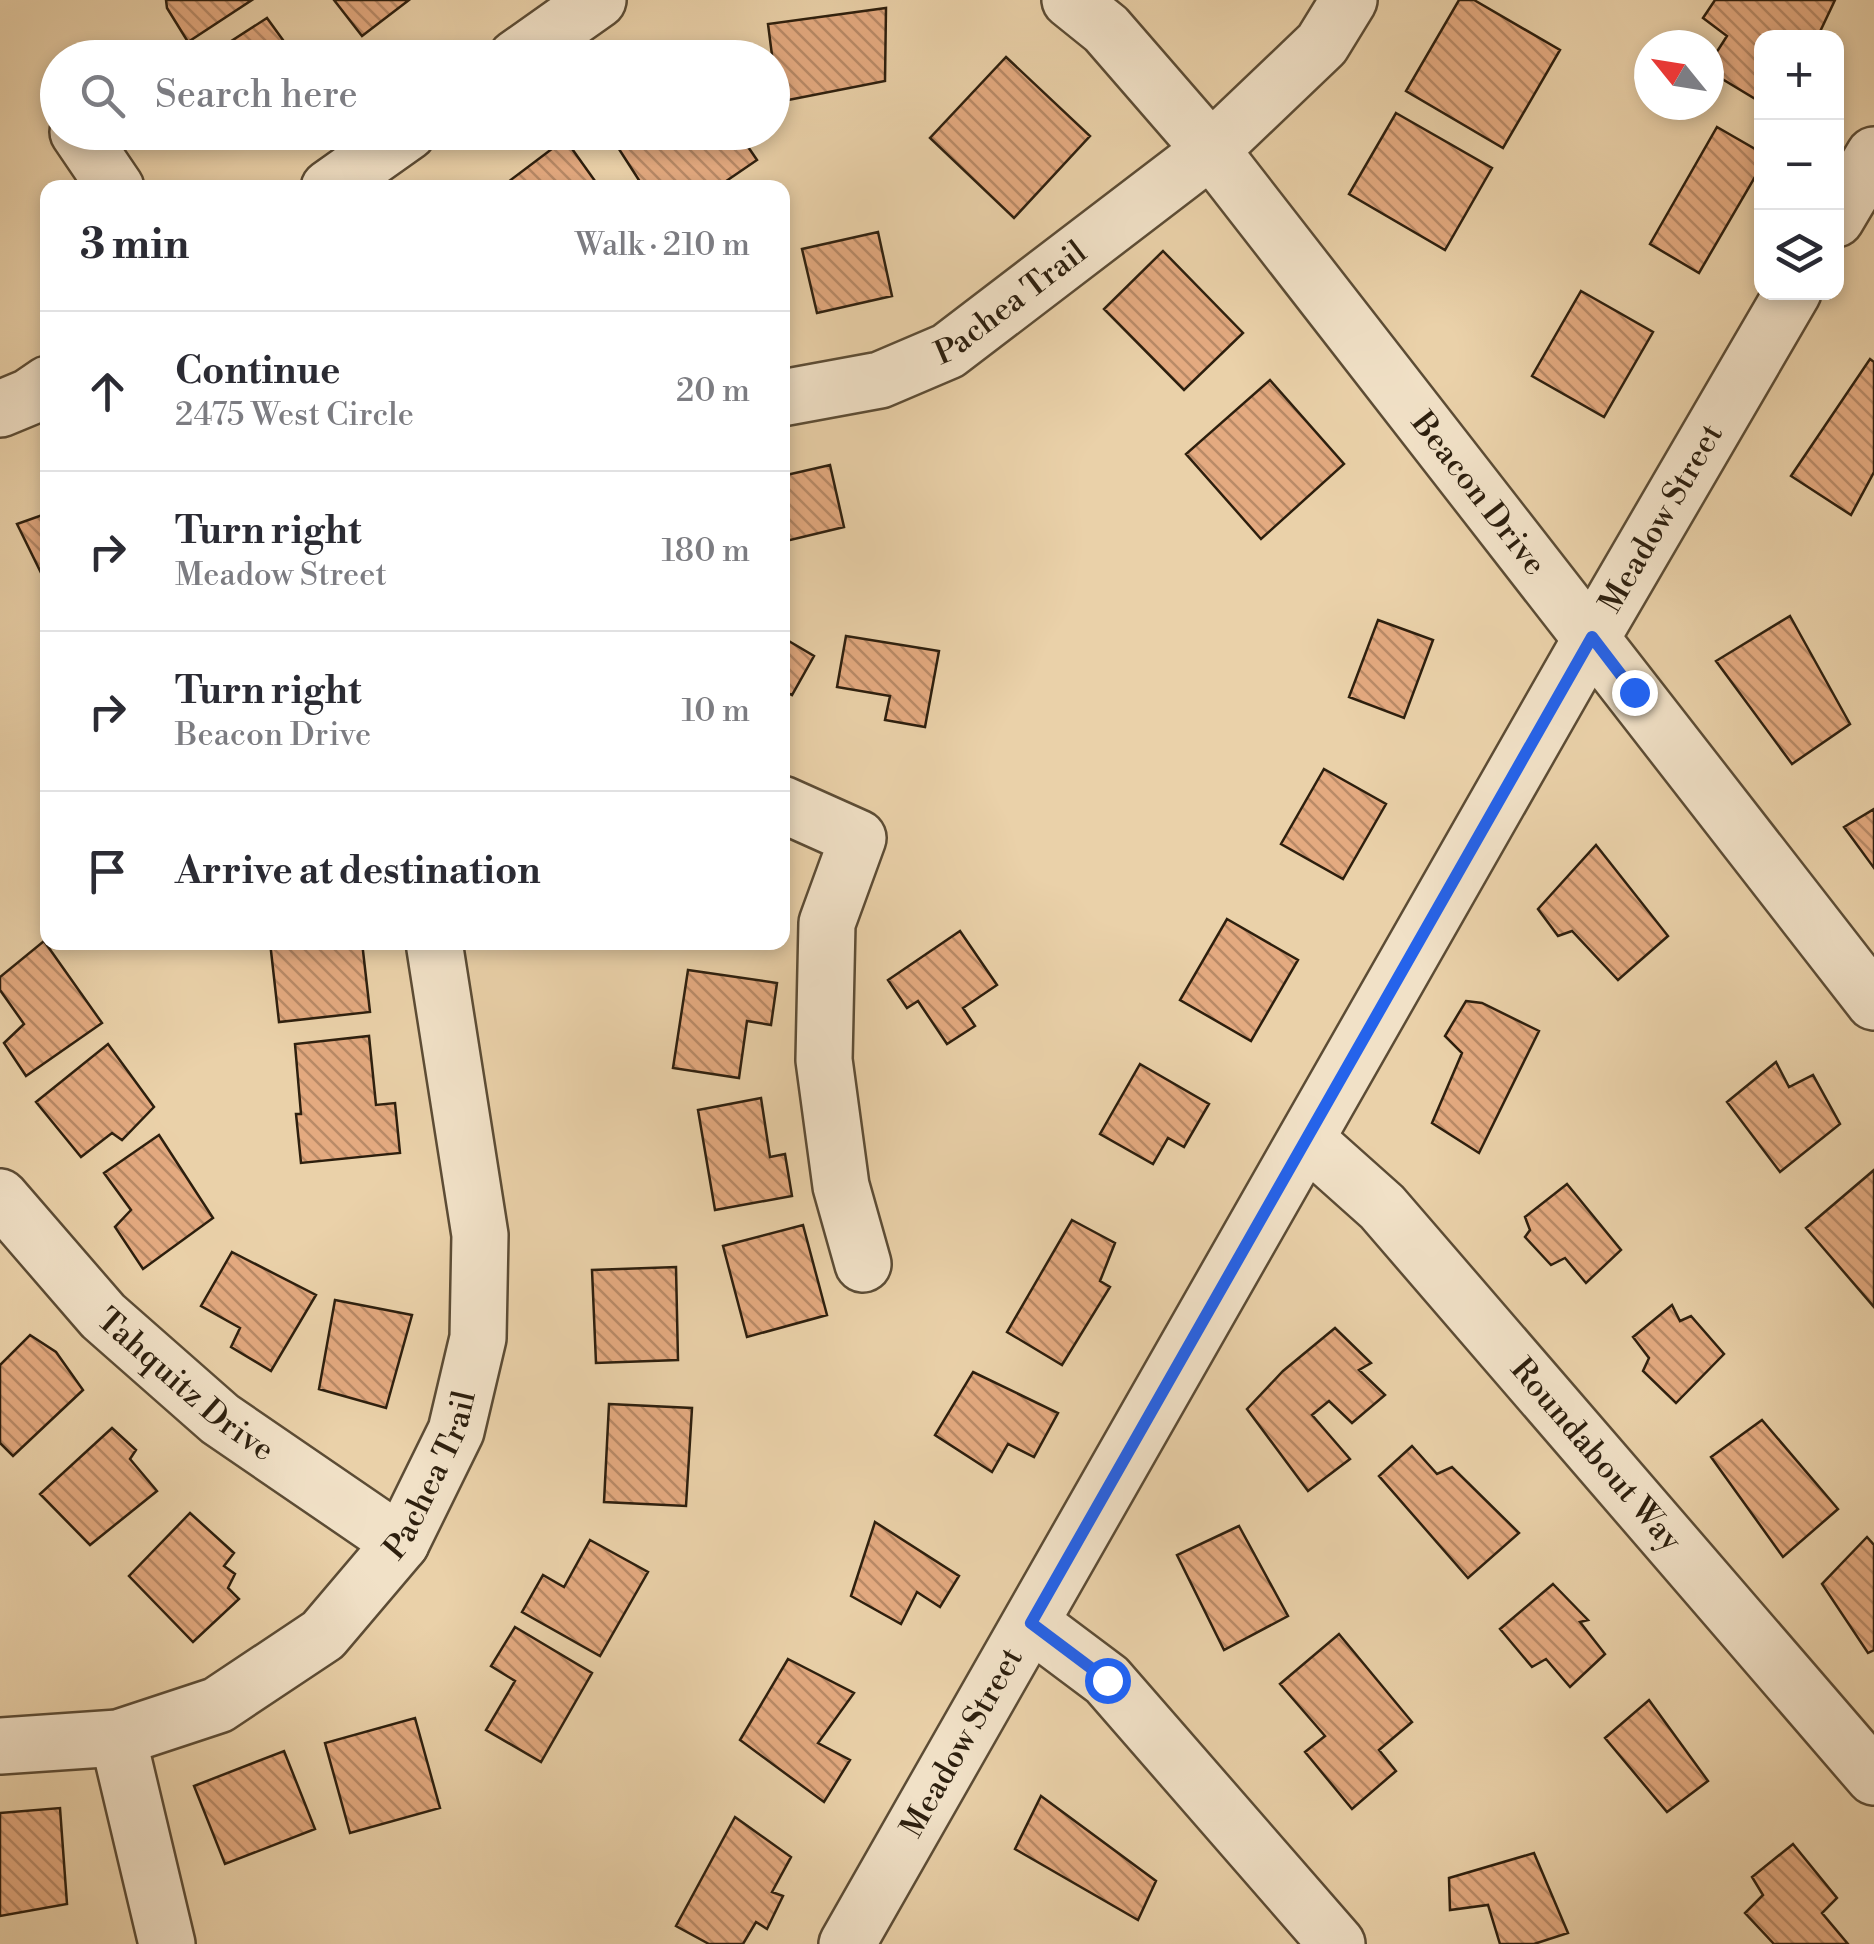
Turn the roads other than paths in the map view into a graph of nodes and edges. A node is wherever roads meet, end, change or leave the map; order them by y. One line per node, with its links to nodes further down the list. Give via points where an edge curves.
1 (598, 0): 4 (street)
2 (1070, 0): 7 (street, Beacon Drive, via 1106,29)
3 (1349, 0): 7 (street, Pachea Trail, via 1322,44)
4 (541, 40)
5 (90, 150): 9 (street)
6 (383, 150): 10 (street)
7 (1210, 150): 14 (street, Pachea Trail, via 948,351 880,380); 16 (street, Beacon Drive)
8 (1874, 155): 11 (street)
9 (111, 180)
10 (340, 180)
11 (1841, 210)
12 (1789, 300): 16 (street, Meadow Street)
13 (40, 389): 15 (street)
14 (790, 397)
15 (0, 409)
16 (1592, 637): 19 (street, Beacon Drive); 20 (street, Meadow Street)
17 (790, 808): 22 (street, via 858,838 828,923 824,1060 841,1186)
18 (435, 950): 23 (street, Pachea Trail, via 480,1235 478,1338 456,1431)
19 (1874, 1002)
20 (1307, 1140): 24 (street, Meadow Street); 27 (street, Roundabout Way, via 1382,1208)
21 (0, 1197): 23 (street, Tahquitz Drive, via 103,1316 220,1419)
22 (863, 1264)
23 (401, 1543): 25 (street, Pachea Trail, via 324,1635 218,1705)
24 (1031, 1623): 29 (street, Meadow Street); 30 (street, via 1107,1680)
25 (118, 1738): 26 (street, Pachea Trail); 28 (street)
26 (0, 1746)
27 (1874, 1777)
28 (167, 1944)
29 (847, 1944)
30 (1337, 1944)

